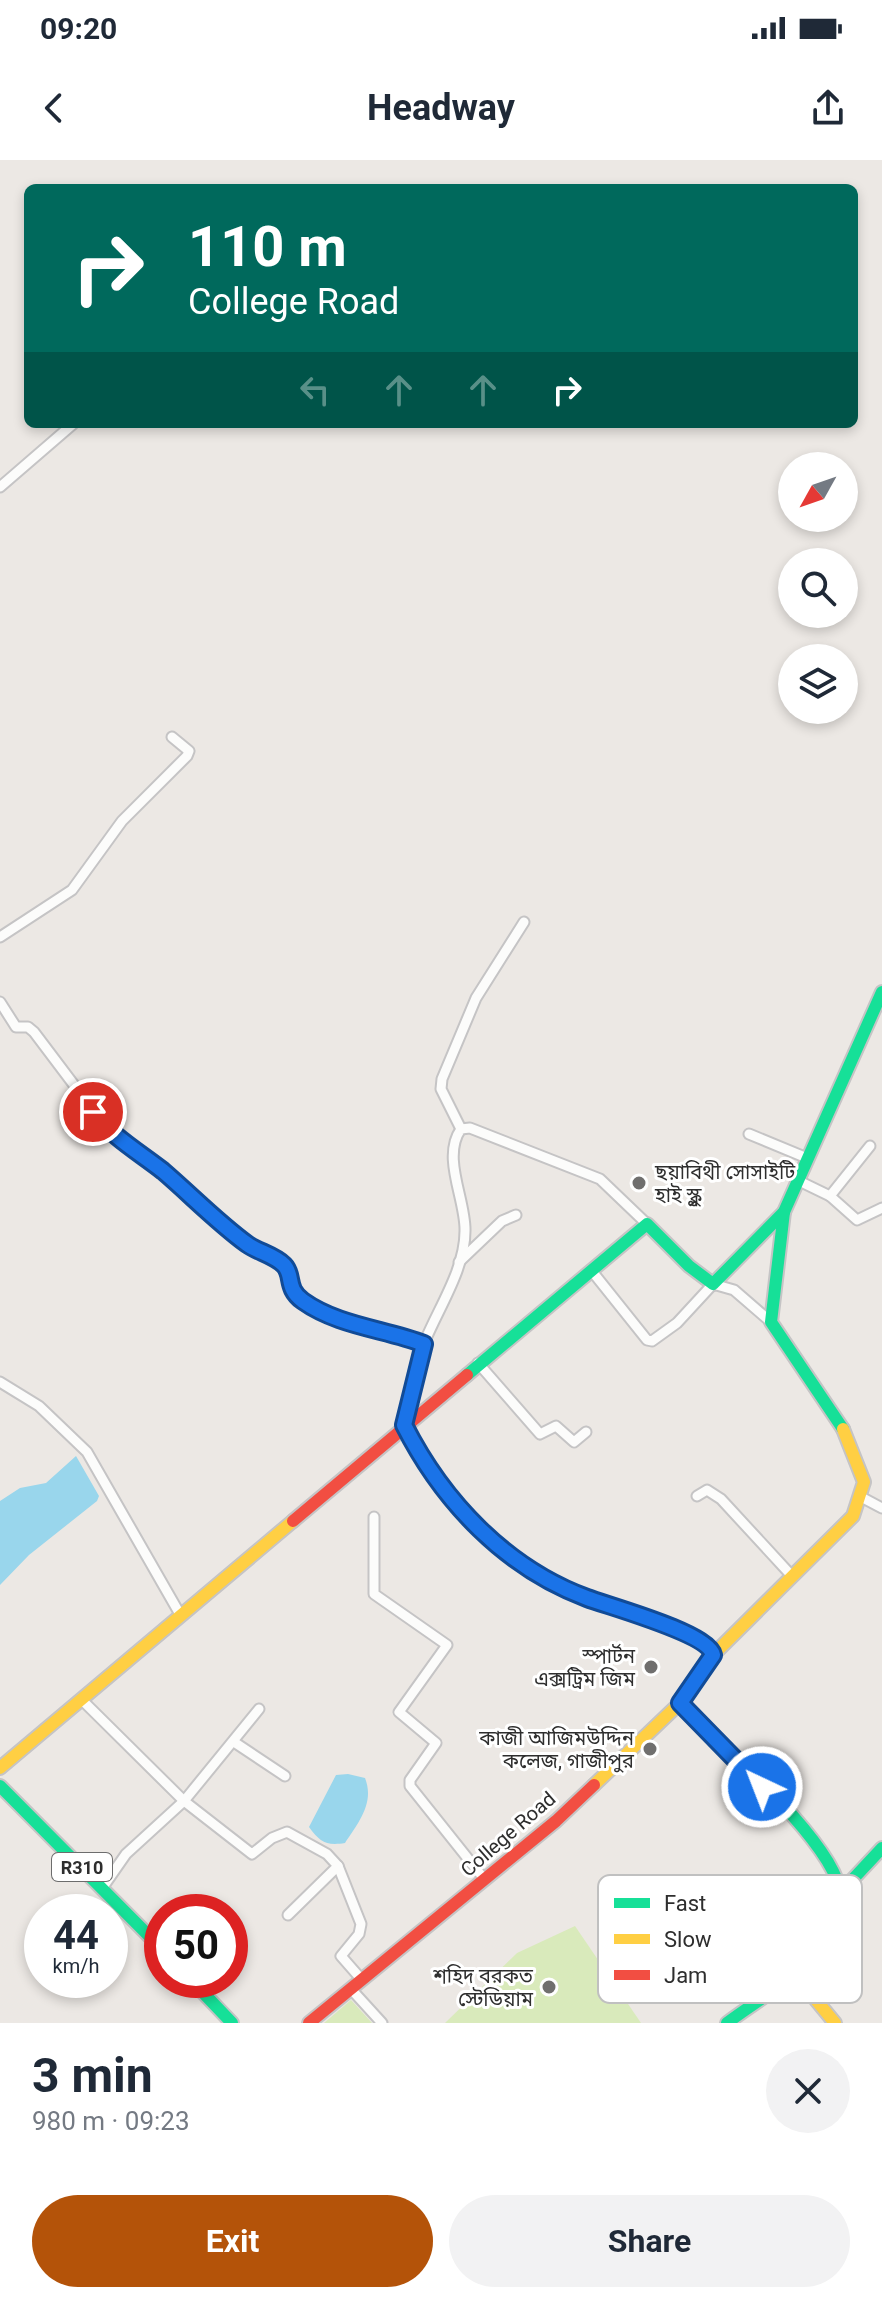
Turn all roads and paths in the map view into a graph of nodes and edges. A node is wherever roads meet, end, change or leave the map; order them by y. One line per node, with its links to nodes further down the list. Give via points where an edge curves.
1 (68, 428): 2 (street)
2 (0, 487)
3 (172, 737): 5 (street, via 189,751 187,756 122,821 72,890)
4 (524, 922): 8 (street, via 476,998 442,1079 441,1089)
5 (0, 937)
6 (882, 992): 11 (main road)
7 (0, 1002): 22 (street, via 16,1027 34,1032 114,1138 248,1245 282,1263 292,1292 304,1302)
8 (461, 1129): 17 (street, via 600,1179); 18 (street, via 454,1138 466,1233)
9 (749, 1134): 11 (street)
10 (870, 1146): 13 (street)
11 (807, 1158): 12 (main road)
12 (797, 1180): 13 (street); 15 (main road)
13 (830, 1196): 14 (street, via 857,1220)
14 (882, 1208)
15 (784, 1212): 20 (main road); 21 (main road)
16 (516, 1215): 18 (street, via 502,1221)
17 (647, 1224): 19 (main road); 20 (main road)
18 (459, 1262): 22 (street)
19 (591, 1270): 20 (street, via 652,1341); 23 (main road)
20 (713, 1284): 21 (street, via 734,1290)
21 (771, 1322): 28 (main road, via 808,1370 859,1463)
22 (424, 1344): 25 (street)
23 (478, 1363): 25 (main road); 26 (street, via 540,1434 556,1426 574,1442)
24 (0, 1382): 32 (street, via 39,1406 87,1452)
25 (404, 1425): 32 (main road); 33 (street, via 471,1521 511,1558 570,1592 691,1636 710,1647)
26 (586, 1432)
27 (697, 1496): 31 (street, via 707,1490 721,1499)
28 (863, 1498): 29 (street); 31 (main road, College Road, via 853,1516)
29 (882, 1508)
30 (374, 1517): 46 (street, via 374,1595 447,1645 399,1712 436,1743 410,1786)
31 (791, 1575): 33 (main road, College Road)
32 (181, 1616): 34 (main road)
33 (713, 1655): 35 (main road, College Road)
34 (82, 1700): 38 (main road); 41 (street)
35 (680, 1703): 44 (main road, via 802,1826); 46 (main road, College Road, via 556,1821)
36 (259, 1709): 37 (street)
37 (234, 1742): 39 (street); 41 (street)
38 (0, 1768)
39 (285, 1776)
40 (0, 1786): 47 (main road, R310)
41 (184, 1801): 43 (street, via 252,1854 287,1832); 47 (street, via 126,1854)
42 (882, 1848): 45 (main road)
43 (338, 1866): 48 (street); 50 (street, via 361,1924 341,1956)
44 (833, 1875)
45 (857, 1875)
46 (485, 1880): 50 (main road, College Road)
47 (103, 1887): 49 (main road, R310)
48 (288, 1915)
49 (144, 1930)
50 (362, 1980): 51 (main road, College Road)
51 (351, 1989): 56 (main road, College Road); 57 (street)
52 (208, 1998): 55 (main road)
53 (753, 2003): 58 (main road)
54 (819, 2003): 59 (main road)
55 (232, 2023)
56 (309, 2023)
57 (382, 2023)
58 (727, 2023)
59 (835, 2023)

